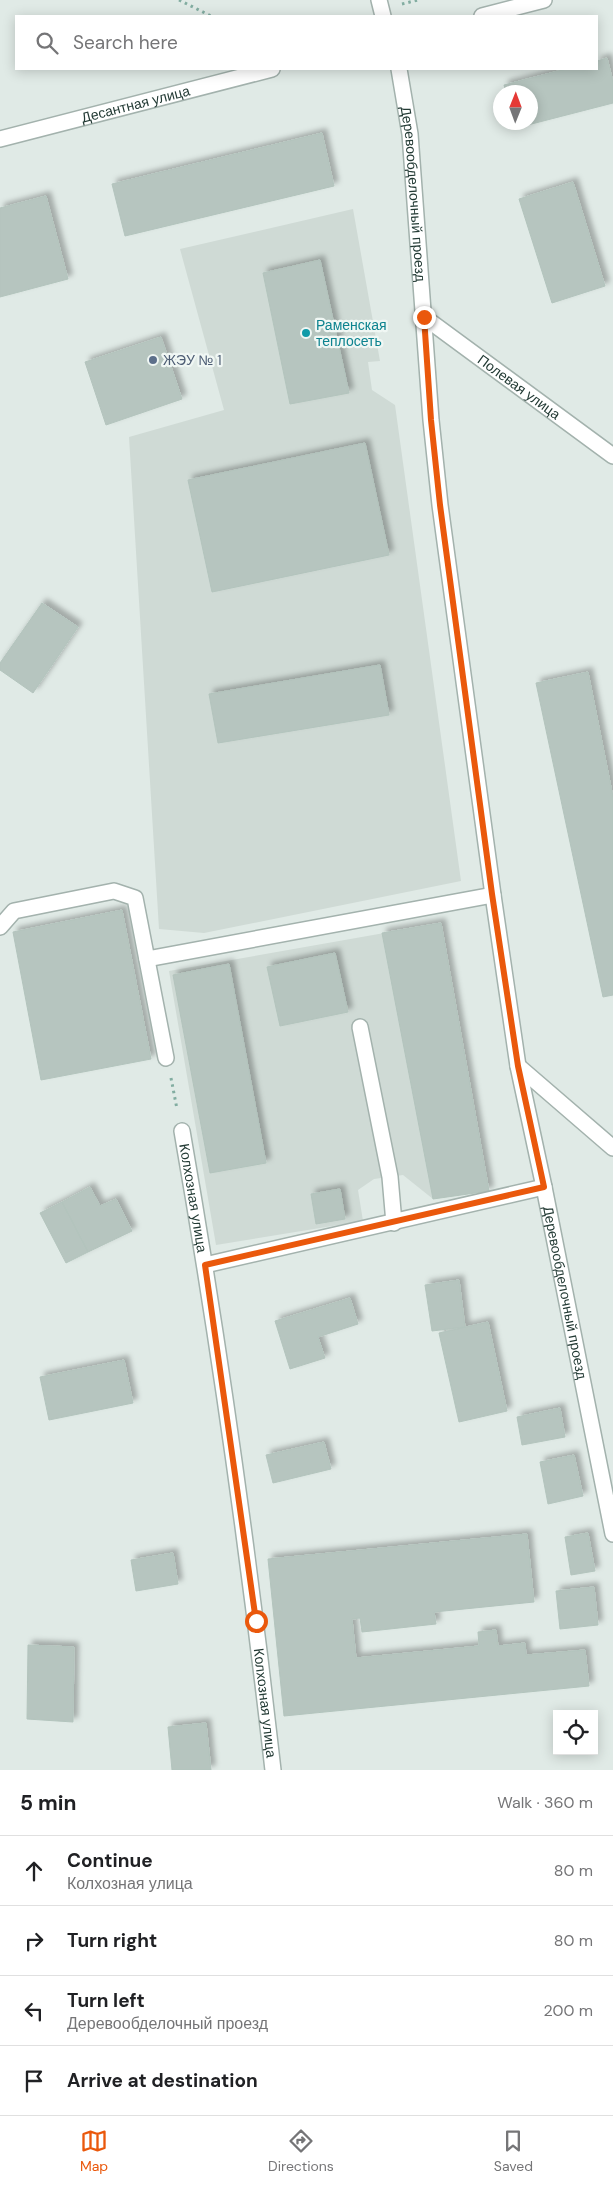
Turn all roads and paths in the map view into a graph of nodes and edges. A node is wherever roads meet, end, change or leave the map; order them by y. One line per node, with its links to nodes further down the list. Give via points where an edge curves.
1 (179, 0): 4 (path)
2 (379, 0): 5 (street)
3 (544, 0): 6 (street)
4 (209, 15)
5 (383, 15)
6 (486, 15)
7 (268, 70): 9 (street, Десантная улица)
8 (399, 70): 10 (street, Деревообделочный проезд, via 410,134)
9 (0, 139)
10 (424, 317): 11 (street, Полевая улица); 12 (street, Деревообделочный проезд, via 440,505)
11 (613, 456)
12 (492, 894): 14 (street); 17 (street, Деревообделочный проезд)
13 (0, 927): 14 (street, via 14,911 114,891 135,898)
14 (146, 959): 16 (street)
15 (360, 1027): 21 (street, via 390,1177)
16 (166, 1058): 18 (path)
17 (518, 1066): 19 (street); 20 (street, Деревообделочный проезд)
18 (182, 1132): 22 (street, Колхозная улица)
19 (613, 1148)
20 (544, 1187): 21 (street); 23 (street, Деревообделочный проезд)
21 (394, 1223): 22 (street)
22 (205, 1265): 24 (street, Колхозная улица, via 256,1621)
23 (613, 1534)
24 (273, 1770)

